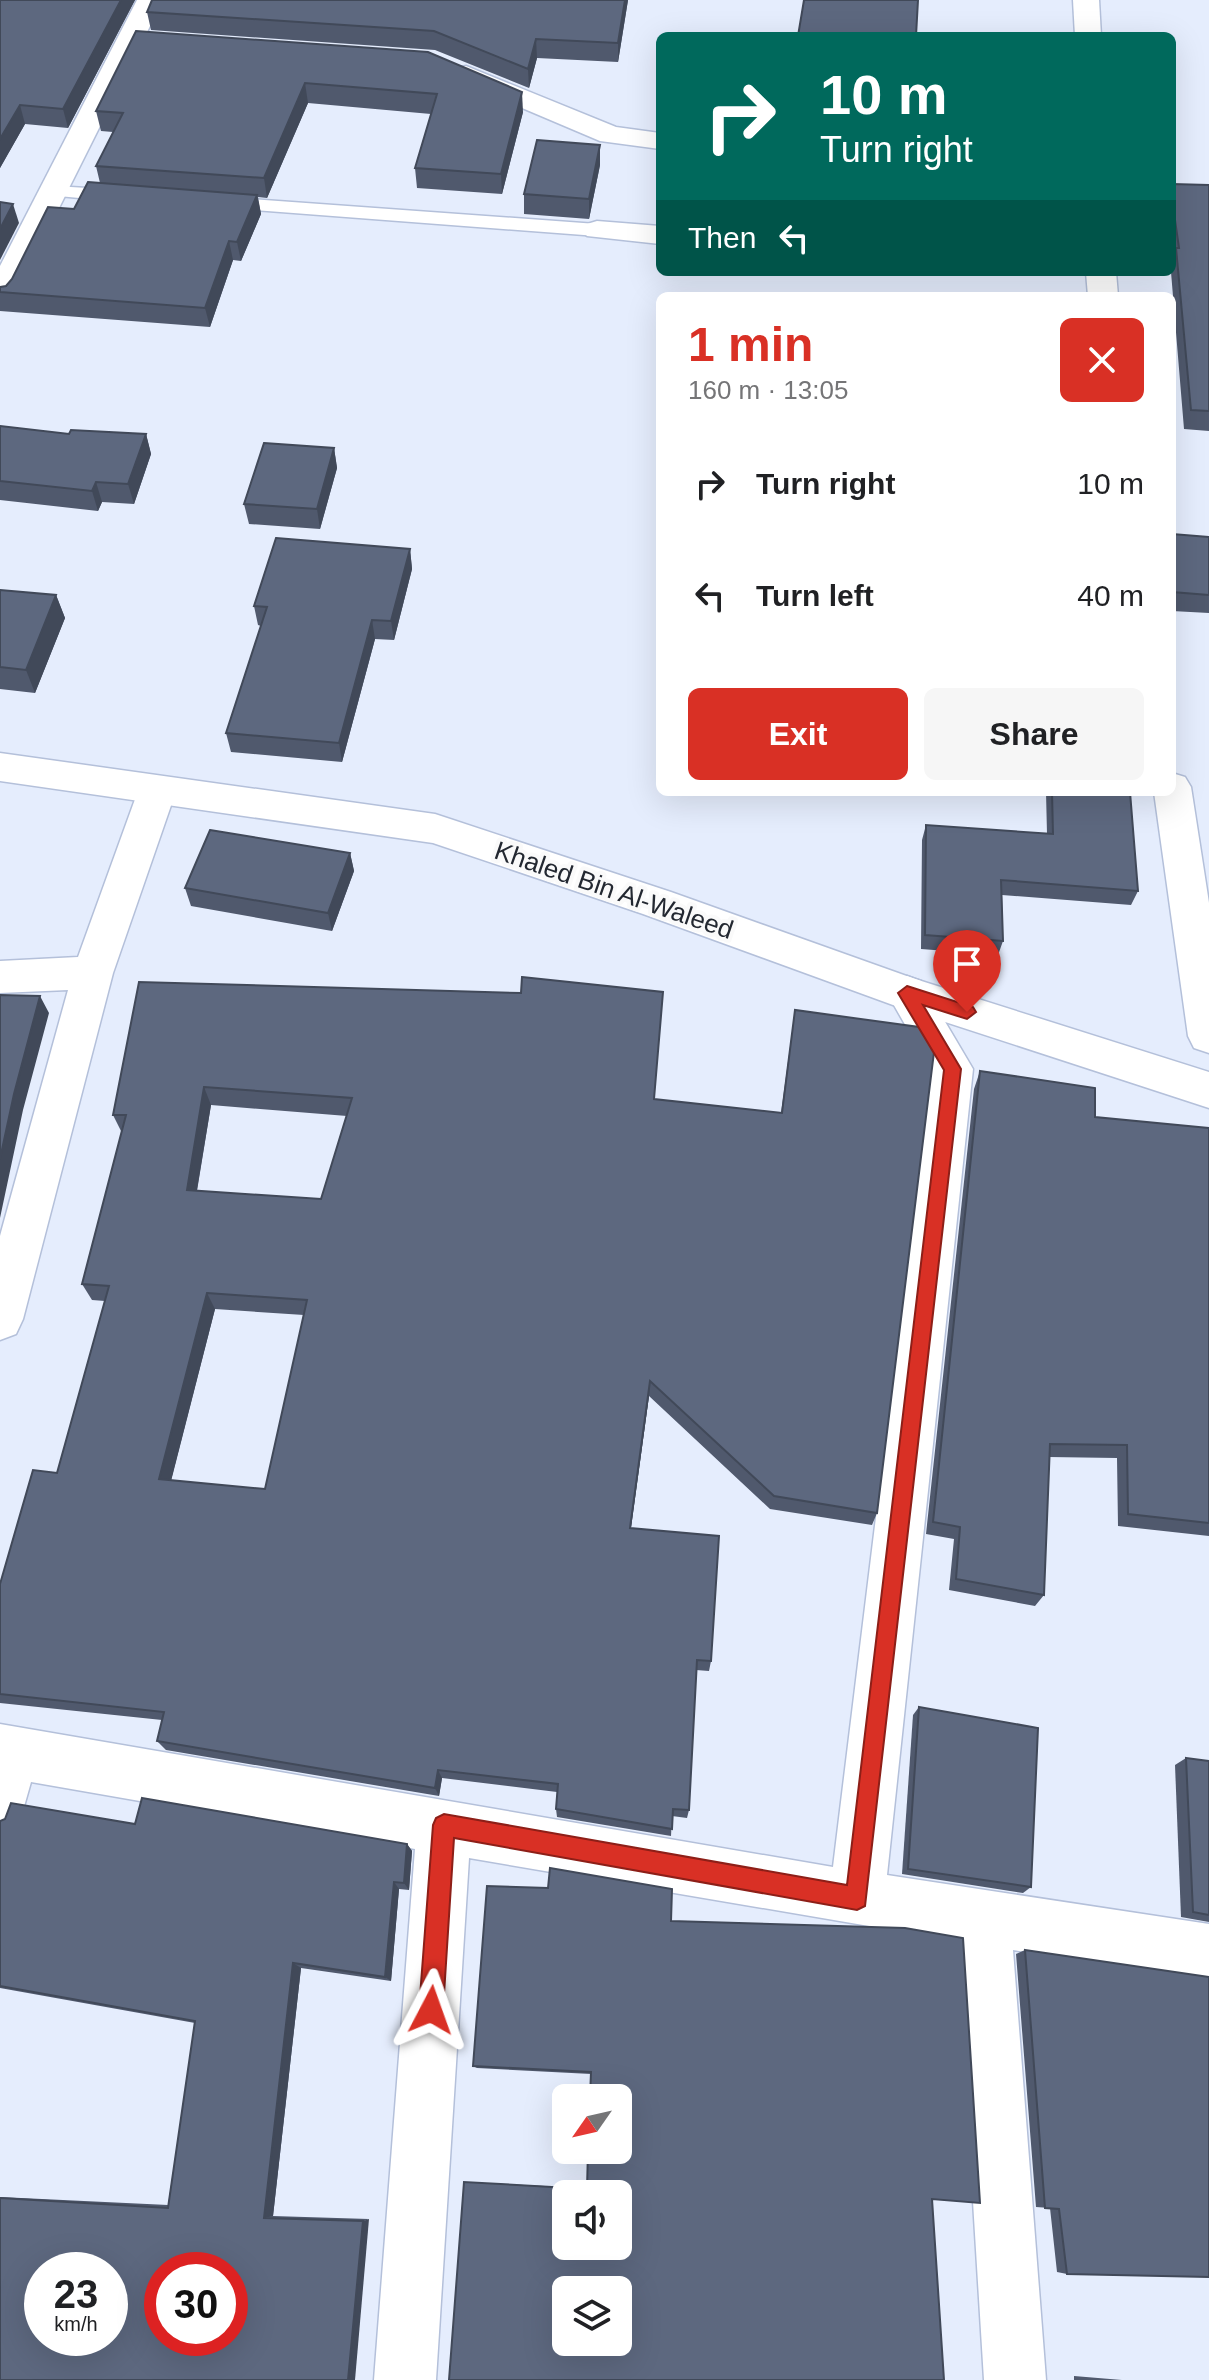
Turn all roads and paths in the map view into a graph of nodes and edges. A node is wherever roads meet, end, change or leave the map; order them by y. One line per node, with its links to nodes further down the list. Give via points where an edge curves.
1 (150, 0): 4 (street)
2 (1086, 0): 3 (street)
3 (1088, 32)
4 (131, 40): 5 (street); 8 (street)
5 (162, 42)
6 (435, 61): 7 (street, via 610,135)
7 (656, 141)
8 (54, 191): 9 (lane); 13 (street)
9 (134, 197)
10 (198, 202): 11 (lane)
11 (597, 230): 12 (street)
12 (656, 235)
13 (0, 296)
14 (0, 767): 15 (street, Khaled Bin Al-Waleed)
15 (157, 791): 17 (street); 19 (street, Khaled Bin Al-Waleed, via 435,829)
16 (1173, 796): 20 (street)
17 (93, 973): 18 (street); 22 (street)
18 (0, 977)
19 (907, 993): 21 (street, Khaled Bin Al-Waleed); 26 (street, via 952,1069)
20 (1209, 1036)
21 (1209, 1090)
22 (0, 1319)
23 (5, 1751): 24 (street); 25 (street)
24 (0, 1805)
25 (444, 1825): 26 (street); 29 (street)
26 (857, 1898): 27 (street)
27 (983, 1915): 28 (street); 30 (street)
28 (1209, 1952)
29 (405, 2380)
30 (1015, 2380)

